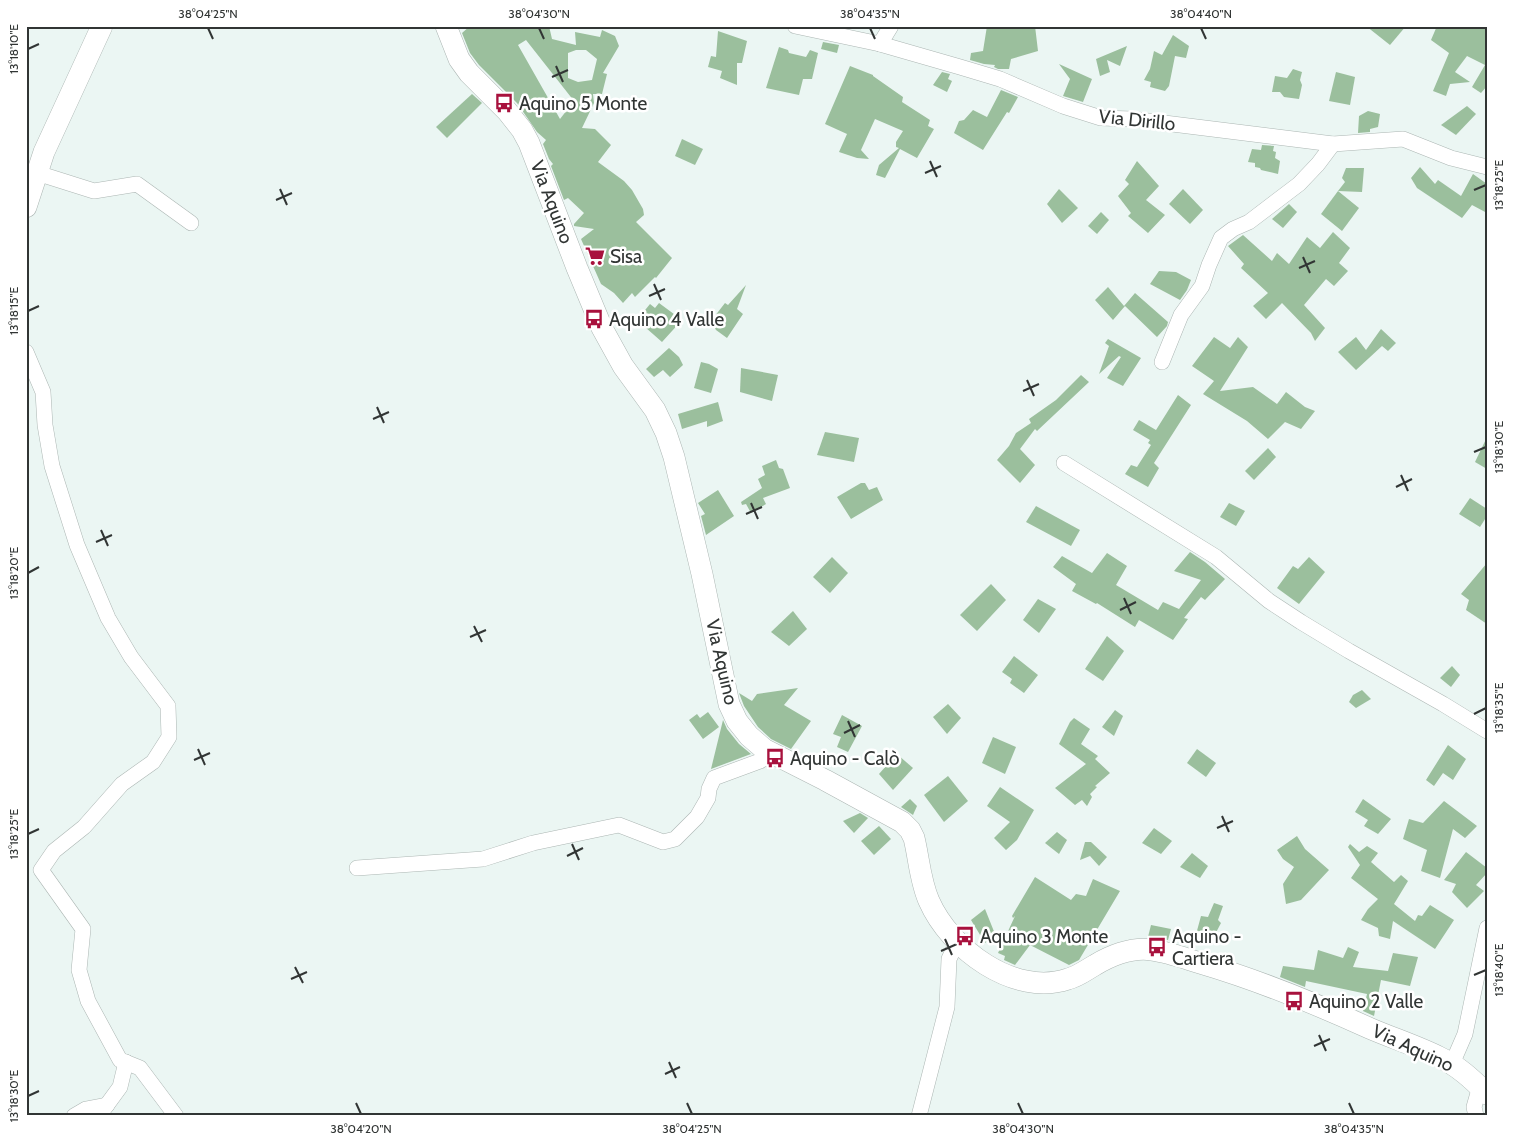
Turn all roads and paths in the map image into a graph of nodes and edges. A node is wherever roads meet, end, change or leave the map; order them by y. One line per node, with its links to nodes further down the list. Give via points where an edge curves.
1 (102, 26): 8 (street)
2 (446, 26): 15 (street, Via Aquino, via 459,59 526,136 602,328 622,366 655,410 666,433 697,554 729,704 749,736)
3 (794, 26): 5 (street, Via Dirillo)
4 (891, 26): 5 (street)
5 (880, 44): 6 (street, Via Dirillo, via 1000,79 1101,118 1132,118)
6 (1333, 144): 7 (street, Via Dirillo, via 1403,139 1451,158); 12 (street, via 1299,184 1249,222 1221,238 1202,286 1181,315)
7 (1487, 167)
8 (37, 173): 9 (street); 10 (street, via 94,192 137,184)
9 (26, 207)
10 (191, 223)
11 (26, 352): 19 (street, via 43,392 52,466 77,545 108,618 131,657 168,706 169,737 153,762 122,784 84,827 54,851 41,870 83,929 79,970 88,1001 120,1060)
12 (1162, 362)
13 (1064, 463): 14 (street, via 1216,557 1269,601 1301,622)
14 (1487, 732)
15 (772, 752): 16 (street, via 760,761 714,778 697,817 675,839 663,842 619,825 483,859); 18 (street, Via Aquino, via 883,811 910,830 928,900)
16 (357, 868)
17 (1487, 928): 20 (street, via 1464,1034)
18 (957, 942): 20 (street, Via Aquino, via 1006,976 1041,984 1079,975 1116,953 1152,950 1285,991); 25 (street, via 949,959 947,1006)
19 (126, 1062): 22 (street, via 120,1087); 24 (street, via 140,1068)
20 (1452, 1064): 21 (street, Via Aquino)
21 (1483, 1090): 26 (street, via 1474,1107)
22 (104, 1110): 23 (street, via 86,1109)
23 (74, 1116)
24 (176, 1116)
25 (919, 1116)
26 (1476, 1116)

